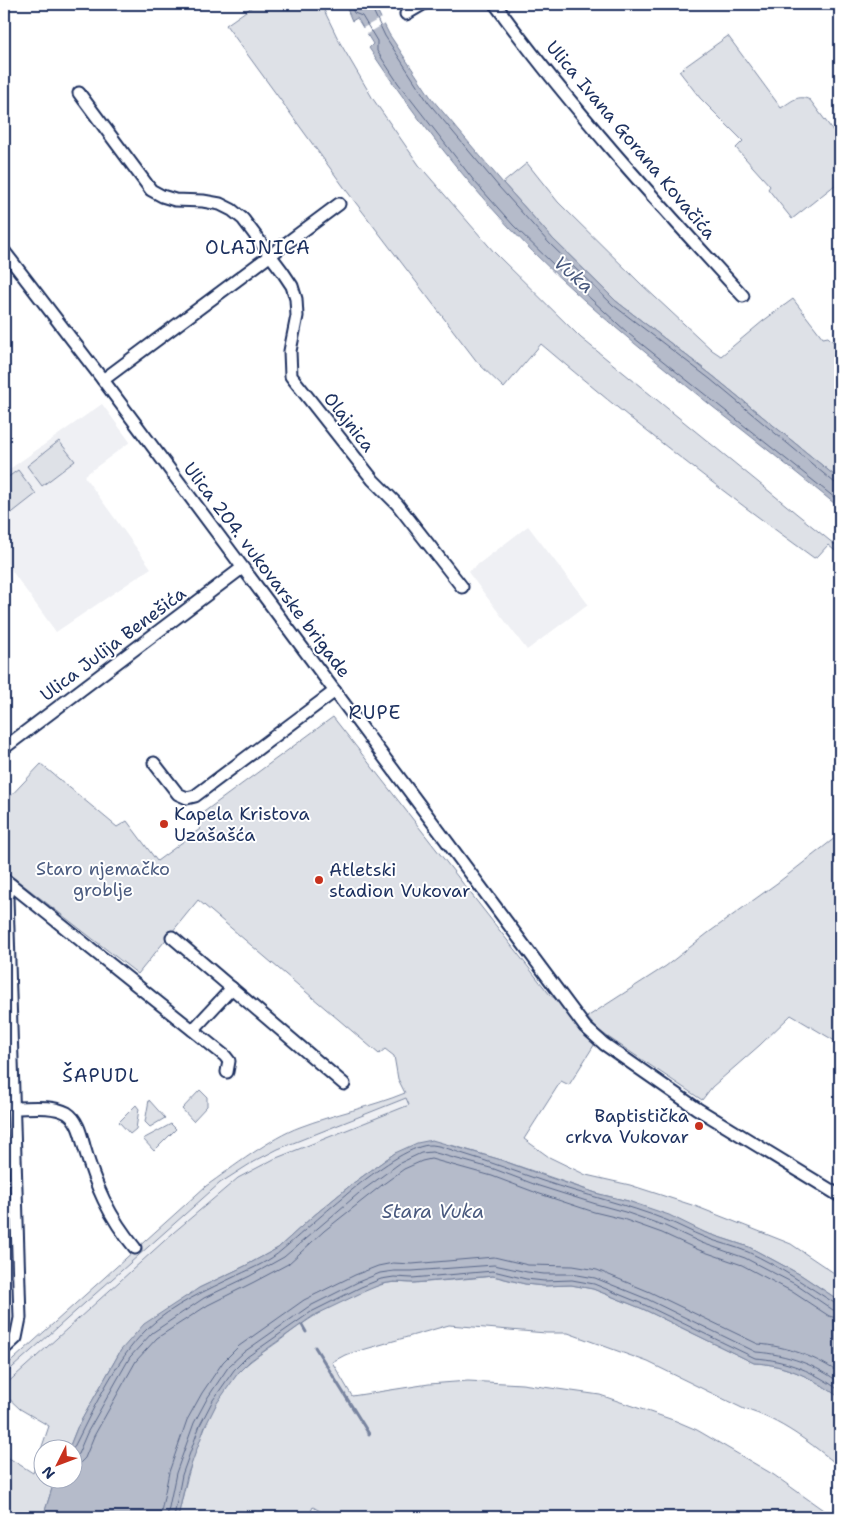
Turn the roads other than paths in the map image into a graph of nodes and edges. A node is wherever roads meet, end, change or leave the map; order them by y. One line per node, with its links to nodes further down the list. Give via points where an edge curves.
1 (423, 4): 3 (street)
2 (495, 4): 8 (street, Ulica Ivana Gorana Kovačića, via 584,116)
3 (406, 14)
4 (79, 93): 7 (street, Olajnica, via 151,190 175,200 203,200 232,210)
5 (339, 204): 7 (street)
6 (4, 251): 9 (street, Ulica 204. vukovarske brigade)
7 (271, 255): 9 (street); 11 (street, Olajnica, via 292,286 296,300 298,316 290,351 291,376 373,480 398,504)
8 (743, 296)
9 (103, 380): 10 (street, Ulica 204. vukovarske brigade)
10 (242, 568): 12 (street, Ulica 204. vukovarske brigade); 13 (street, Ulica Julija Benešića)
11 (462, 587)
12 (335, 691): 14 (street, via 195,796 186,798 178,794); 22 (street, Ulica 204. vukovarske brigade, via 588,1030 696,1108)
13 (4, 748)
14 (154, 763)
15 (7, 882): 18 (street); 21 (street)
16 (172, 937): 17 (street)
17 (232, 988): 18 (street); 20 (street)
18 (194, 1030): 19 (street, via 229,1061)
19 (227, 1072)
20 (344, 1084)
21 (14, 1108): 23 (street, via 58,1110 69,1114 79,1129 98,1189); 24 (street, via 20,1318 16,1338)
22 (840, 1196)
23 (135, 1248)
24 (4, 1349)

